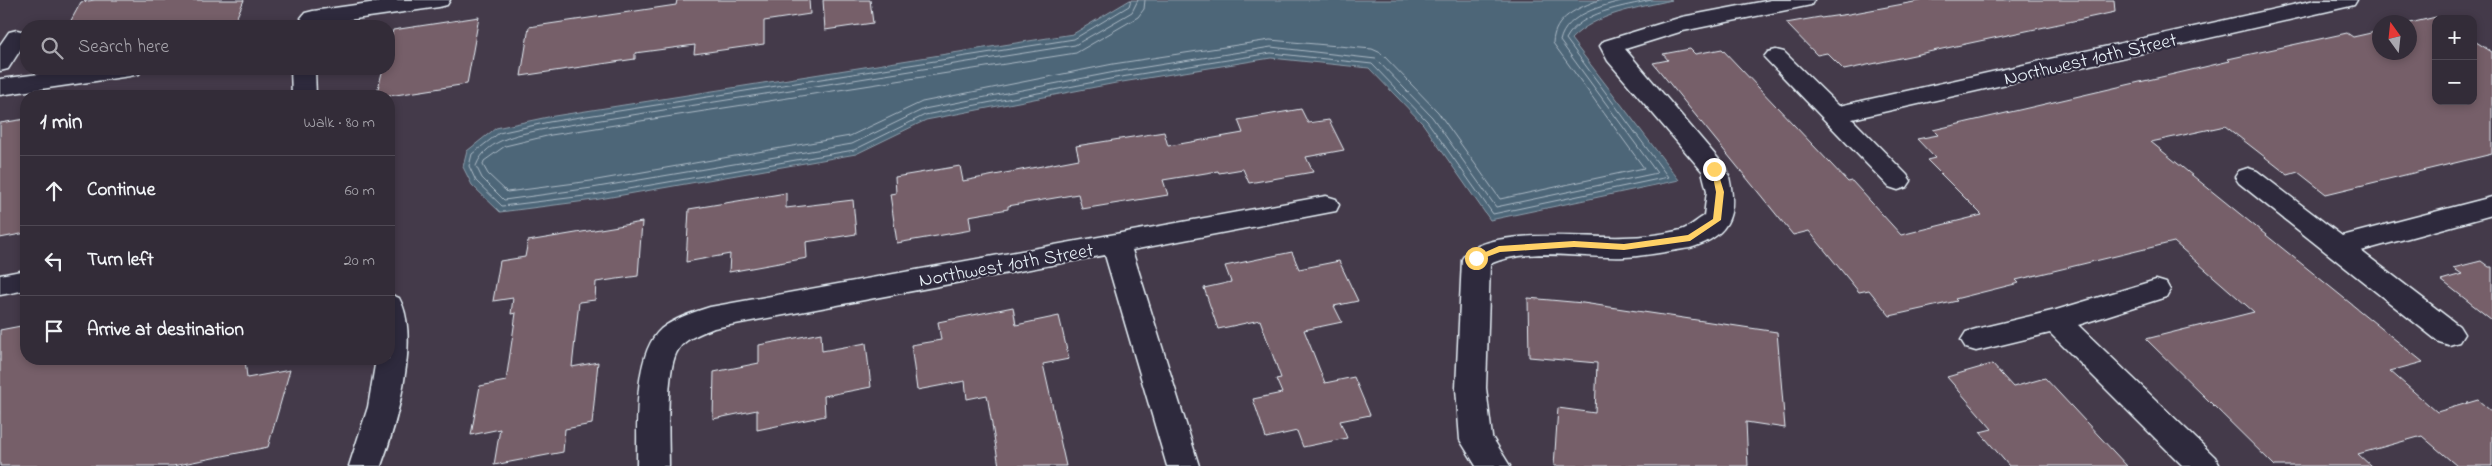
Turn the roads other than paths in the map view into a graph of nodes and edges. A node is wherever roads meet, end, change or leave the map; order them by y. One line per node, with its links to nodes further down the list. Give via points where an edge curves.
1 (439, 0): 4 (street)
2 (1803, 0): 29 (street, via 1639,34 1612,46 1616,56 1714,169 1720,192 1717,220 1690,238 1624,247 1574,244 1499,249 1476,258 1471,388 1476,440)
3 (2346, 0): 12 (street, Northwest 10th Street)
4 (315, 15)
5 (17, 37): 7 (street)
6 (1776, 57): 12 (street)
7 (0, 64)
8 (87, 75): 10 (street)
9 (303, 75): 11 (street)
10 (0, 87)
11 (304, 90)
12 (1835, 115): 14 (street)
13 (2248, 177): 18 (street)
14 (1898, 181)
15 (1326, 205): 17 (street, Northwest 10th Street)
16 (2492, 206): 18 (street)
17 (1116, 244): 27 (street, Northwest 10th Street, via 710,318 687,327 667,342 657,360); 28 (street)
18 (2338, 247): 23 (street)
19 (20, 281): 20 (street)
20 (0, 284)
21 (2156, 290): 22 (street)
22 (2056, 320): 24 (street); 30 (street)
23 (2449, 334)
24 (1976, 340)
25 (391, 365): 26 (street, via 389,385)
26 (365, 466)
27 (653, 466)
28 (1183, 466)
29 (1494, 466)
30 (2204, 466)

